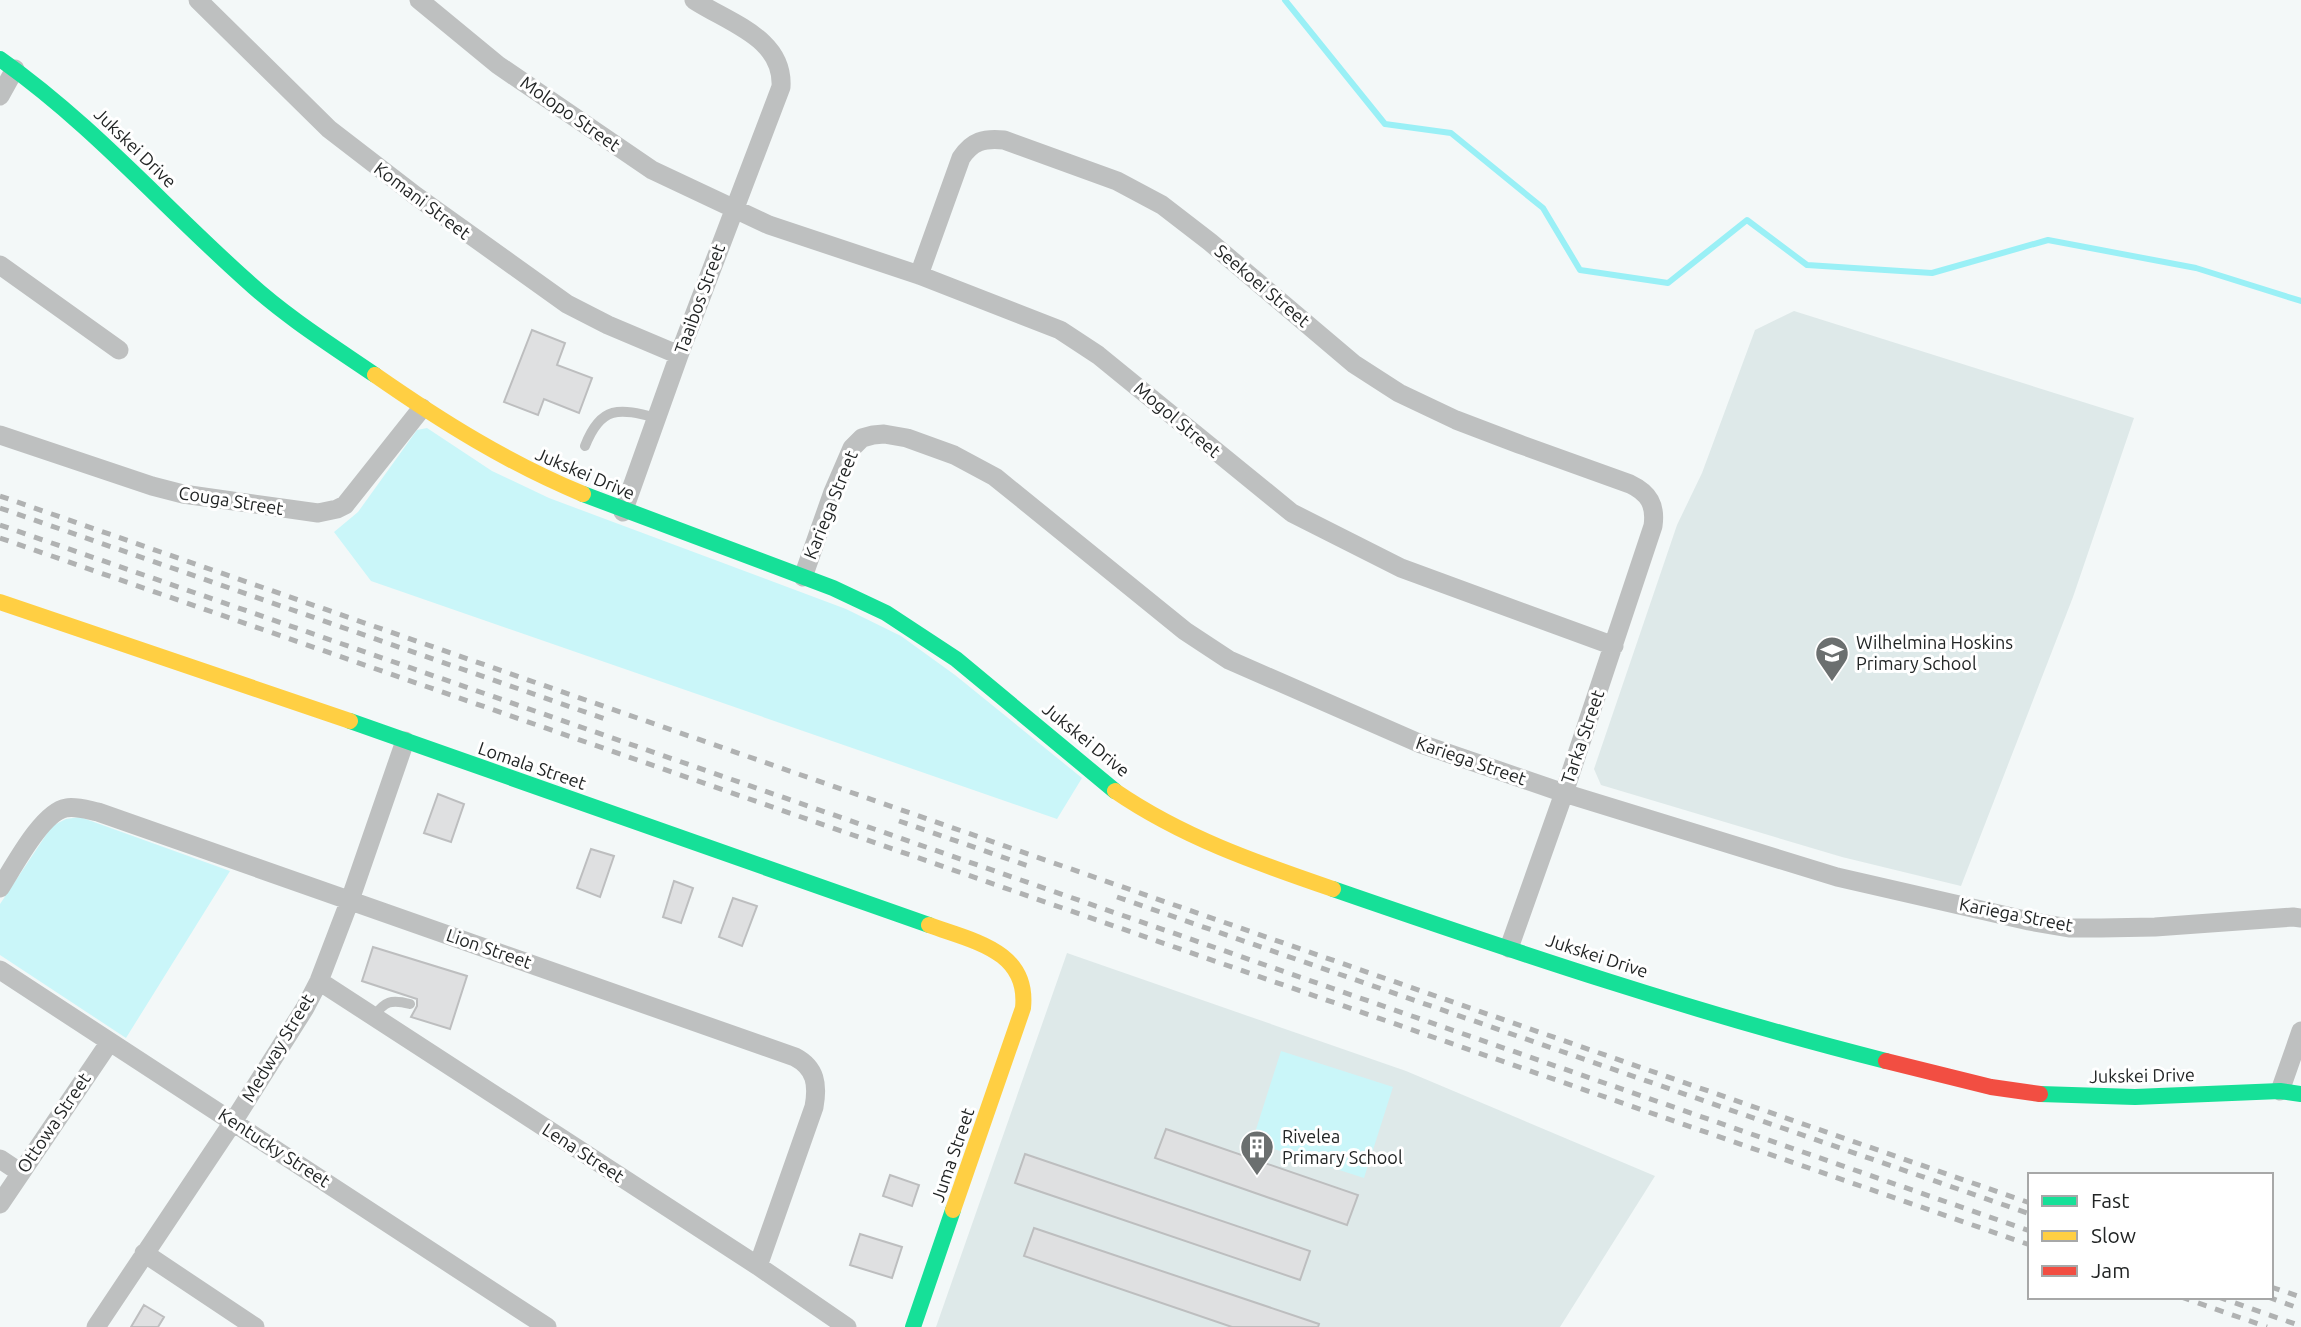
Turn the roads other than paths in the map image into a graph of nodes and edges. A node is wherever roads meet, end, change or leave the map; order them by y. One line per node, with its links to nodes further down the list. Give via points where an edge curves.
1 (198, 0): 10 (street, Komani Street, via 329,129 426,204 567,304)
2 (419, 0): 6 (street, Molopo Street, via 498,65 652,170)
3 (694, 0): 6 (street, Taaibos Street, via 757,38 778,62 780,87)
4 (7, 64): 5 (street); 11 (street, Jukskei Drive, via 87,127 253,287)
5 (0, 96)
6 (734, 209): 8 (street, Mogol Street); 10 (street, Taaibos Street)
7 (0, 265): 9 (street)
8 (919, 275): 16 (street, Seekoei Street, via 961,158 978,141 1004,140 1117,181 1162,205 1354,364 1399,393 1457,420 1640,489 1653,506); 19 (street, Mogol Street, via 1043,321 1077,340 1292,513 1401,568)
9 (119, 350)
10 (679, 355): 12 (street, Taaibos Street)
11 (422, 408): 13 (street, Couga Street, via 345,505 318,513 183,494); 15 (street, Jukskei Drive, via 507,461)
12 (657, 418): 14 (lane, via 626,411 608,414 598,420); 15 (street, Taaibos Street)
13 (0, 435)
14 (585, 446)
15 (623, 513): 17 (street, Jukskei Drive)
16 (1653, 526): 19 (street, Tarka Street)
17 (803, 577): 21 (street, Kariega Street, via 852,448 873,435 907,438 954,455 995,477 1185,631 1229,660 1421,744); 25 (street, Jukskei Drive, via 885,612 935,644 1096,776 1149,814 1187,834)
18 (0, 602): 20 (street, Lomala Street)
19 (1614, 646): 21 (street, Tarka Street)
20 (405, 741): 23 (street, Medway Street); 28 (street, Lomala Street, via 982,944 1015,965)
21 (1564, 793): 24 (street, Kariega Street, via 1837,877 2050,925 2155,927); 25 (street, Tarka Street)
22 (0, 888): 23 (street, Lion Street, via 41,826 57,811 77,808)
23 (350, 900): 27 (street, Medway Street); 40 (street, Lion Street, via 771,1047 808,1066 816,1083 814,1107)
24 (2301, 918)
25 (1509, 948): 33 (street, Jukskei Drive, via 1761,1030 2010,1090 2119,1097)
26 (0, 970): 32 (street, Kentucky Street)
27 (319, 981): 30 (street, Lena Street); 35 (street, Medway Street)
28 (1025, 995): 45 (street, Juma Street)
29 (410, 1004): 30 (lane, via 383,1003)
30 (373, 1017): 40 (street, Lena Street)
31 (2301, 1031): 33 (street)
32 (109, 1043): 35 (street, Kentucky Street); 37 (street, Ottowa Street)
33 (2280, 1091): 34 (street, Jukskei Drive)
34 (2301, 1094)
35 (233, 1122): 39 (street, Medway Street); 43 (street, Kentucky Street)
36 (0, 1159): 37 (street)
37 (20, 1173): 38 (street, Ottowa Street)
38 (0, 1204)
39 (144, 1254): 41 (street, Medway Street); 42 (street)
40 (758, 1266): 44 (street, Lena Street)
41 (96, 1327)
42 (255, 1327)
43 (547, 1327)
44 (847, 1327)
45 (913, 1327)

